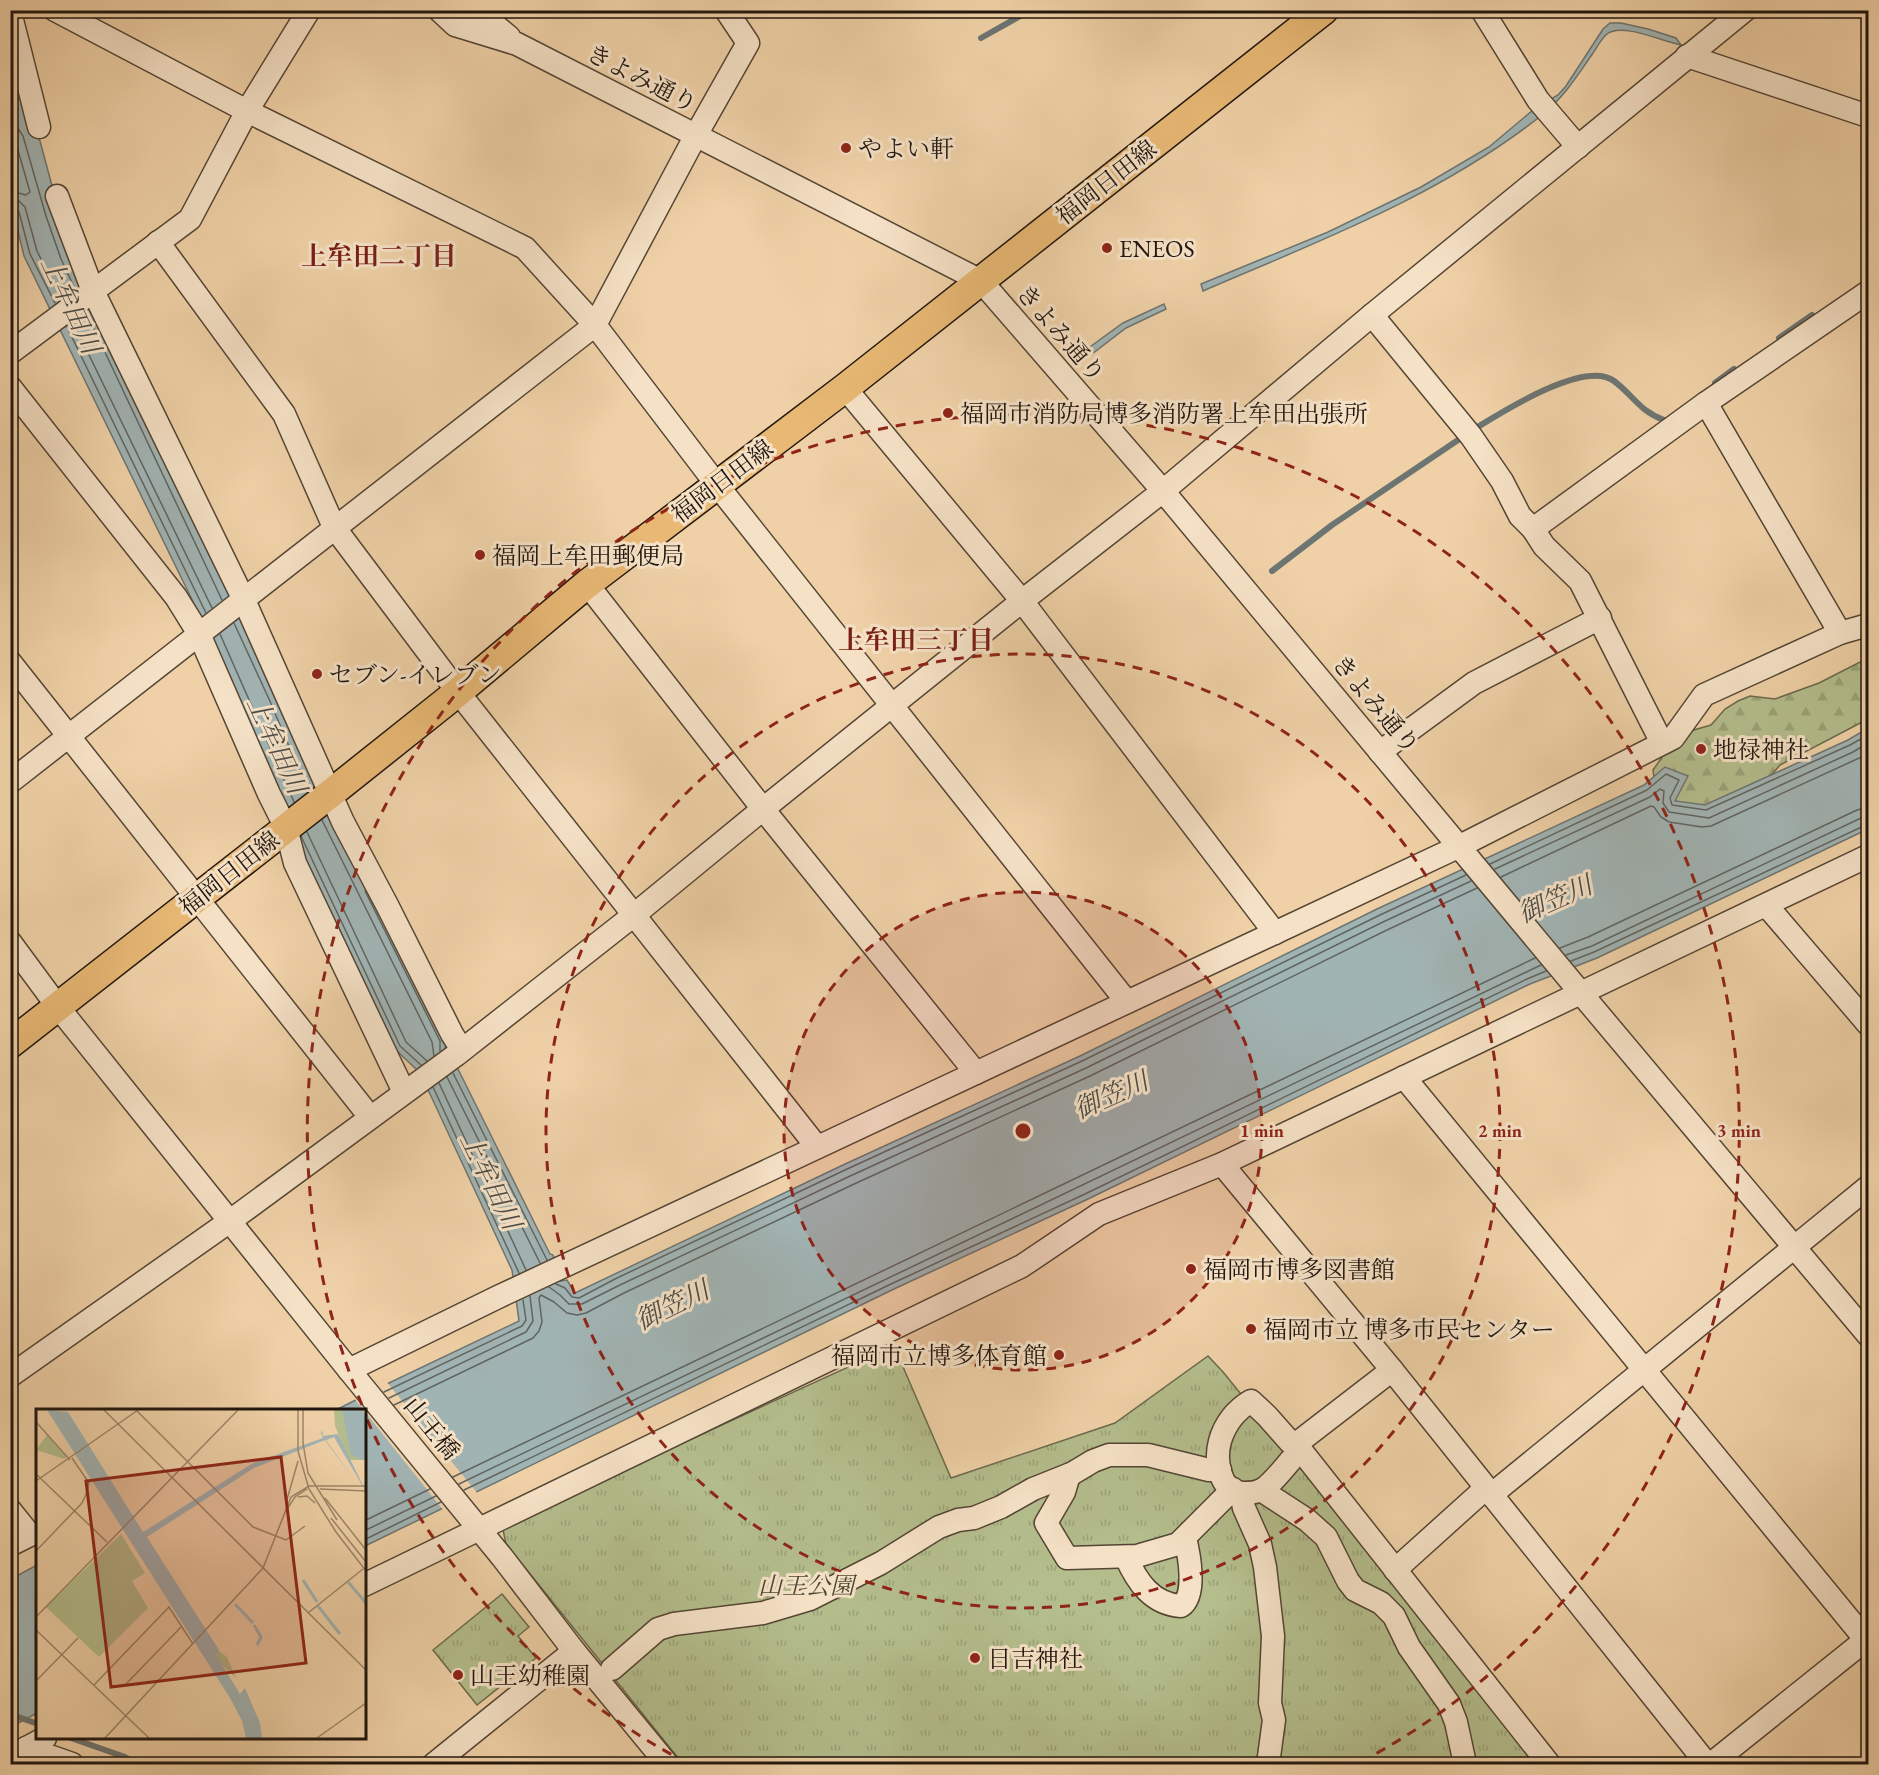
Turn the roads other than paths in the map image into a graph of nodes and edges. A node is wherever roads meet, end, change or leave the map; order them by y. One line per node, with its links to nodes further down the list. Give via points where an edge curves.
1 (55, 10): 13 (street)
2 (309, 10): 13 (street)
3 (426, 10): 10 (street, きよみ通り)
4 (477, 10): 11 (street, きよみ通り)
5 (726, 10): 16 (street, via 748,44)
6 (1324, 10): 20 (main road, 福岡日田線)
7 (1482, 10): 17 (street, via 1538,100)
8 (1745, 10): 12 (street)
9 (10, 12): 15 (street)
10 (447, 18): 11 (street, きよみ通り)
11 (517, 44): 16 (street, きよみ通り)
12 (1687, 56): 14 (street); 17 (street)
13 (247, 111): 19 (street, via 190,219); 24 (street, via 525,248)
14 (1869, 116)
15 (39, 127)
16 (696, 135): 20 (street, きよみ通り); 24 (street)
17 (1578, 147): 23 (street)
18 (57, 196): 22 (street)
19 (158, 243): 22 (street); 31 (street, via 284,414)
20 (981, 281): 27 (main road, 福岡日田線); 30 (street, きよみ通り)
21 (1869, 292): 28 (street)
22 (90, 293): 25 (street); 34 (street)
23 (1372, 315): 30 (street); 32 (street, via 1471,436 1520,516)
24 (595, 325): 29 (street); 31 (street)
25 (10, 353)
26 (10, 387): 38 (street)
27 (845, 388): 29 (main road, 福岡日田線); 35 (street)
28 (1706, 403): 32 (street); 39 (street)
29 (717, 485): 33 (main road, 福岡日田線); 42 (street)
30 (1163, 491): 35 (street); 45 (street, きよみ通り)
31 (334, 527): 34 (street); 41 (street)
32 (1533, 529): 36 (street, via 1544,546 1580,581)
33 (587, 584): 41 (main road, 福岡日田線); 48 (street)
34 (241, 600): 38 (street); 47 (street)
35 (1022, 601): 42 (street); 55 (street)
36 (1600, 618): 44 (street); 45 (street, via 1473,683)
37 (1869, 625): 39 (street)
38 (205, 629): 43 (street); 49 (street, via 269,794)
39 (1840, 633): 44 (street, via 1704,695 1673,738)
40 (10, 662): 43 (street)
41 (458, 692): 47 (main road, 福岡日田線); 54 (street)
42 (891, 706): 48 (street); 58 (street)
43 (69, 736): 46 (street); 52 (street)
44 (1662, 743): 50 (street)
45 (1380, 752): 50 (street, きよみ通り)
46 (10, 782)
47 (328, 795): 49 (main road, 福岡日田線); 62 (street)
48 (762, 809): 54 (street); 63 (street)
49 (291, 824): 52 (main road, 福岡日田線); 65 (street, via 295,863)
50 (1460, 846): 55 (street); 57 (street, きよみ通り)
51 (1869, 856): 53 (street)
52 (196, 898): 59 (main road, 福岡日田線); 66 (street)
53 (1767, 906): 57 (street); 60 (street)
54 (634, 915): 62 (street); 67 (street)
55 (1275, 933): 58 (street)
56 (10, 942): 59 (street, 山王橋)
57 (1580, 992): 64 (street); 71 (street)
58 (1127, 1002): 63 (street)
59 (58, 1006): 61 (main road, 福岡日田線); 70 (street, 山王橋)
60 (1869, 1024)
61 (10, 1044)
62 (459, 1052): 65 (street)
63 (976, 1073): 67 (street)
64 (1404, 1077): 68 (street); 74 (street)
65 (411, 1087): 66 (street)
66 (370, 1117): 70 (street)
67 (817, 1147): 75 (street, via 498,1297)
68 (1222, 1164): 73 (street); 83 (street, via 1099,1214 1022,1266)
69 (1869, 1187): 71 (street)
70 (230, 1221): 75 (street, 山王橋); 76 (street)
71 (1795, 1247): 72 (street); 74 (street)
72 (1869, 1335)
73 (1392, 1370): 77 (street); 81 (street)
74 (1644, 1372): 81 (street); 89 (street)
75 (352, 1374): 83 (street, 山王橋)
76 (10, 1376)
77 (1293, 1449): 78 (street, via 1251,1401 1229,1421 1220,1441); 80 (street); 87 (street)
78 (1220, 1470): 79 (street, via 1148,1455 1109,1455); 80 (street, via 1224,1483)
79 (1069, 1475): 86 (street, via 1046,1523 1060,1548 1067,1558); 91 (street, via 974,1518 939,1527 881,1563 810,1599 763,1613 658,1629)
80 (1245, 1491): 84 (street); 96 (street, via 1244,1508 1260,1544 1269,1598 1270,1703 1274,1720); 97 (street, via 1306,1520 1326,1537 1355,1590 1381,1602 1394,1616 1408,1647 1449,1704)
81 (1489, 1492): 87 (street); 99 (street)
82 (10, 1510): 85 (street, via 30,1535)
83 (473, 1521): 88 (street); 90 (street, 山王橋)
84 (1185, 1538): 86 (street, via 1178,1544); 86 (street, via 1189,1590 1181,1606 1164,1603 1149,1594)
85 (10, 1545)
86 (1126, 1557)
87 (1395, 1570): 98 (street)
88 (366, 1584)
89 (1867, 1639): 99 (street)
90 (574, 1651): 94 (street); 95 (street, 山王橋)
91 (612, 1669)
92 (27, 1747): 93 (street)
93 (72, 1764)
94 (434, 1764)
95 (667, 1764)
96 (1268, 1764)
97 (1465, 1764)
98 (1549, 1764)
99 (1709, 1764)

